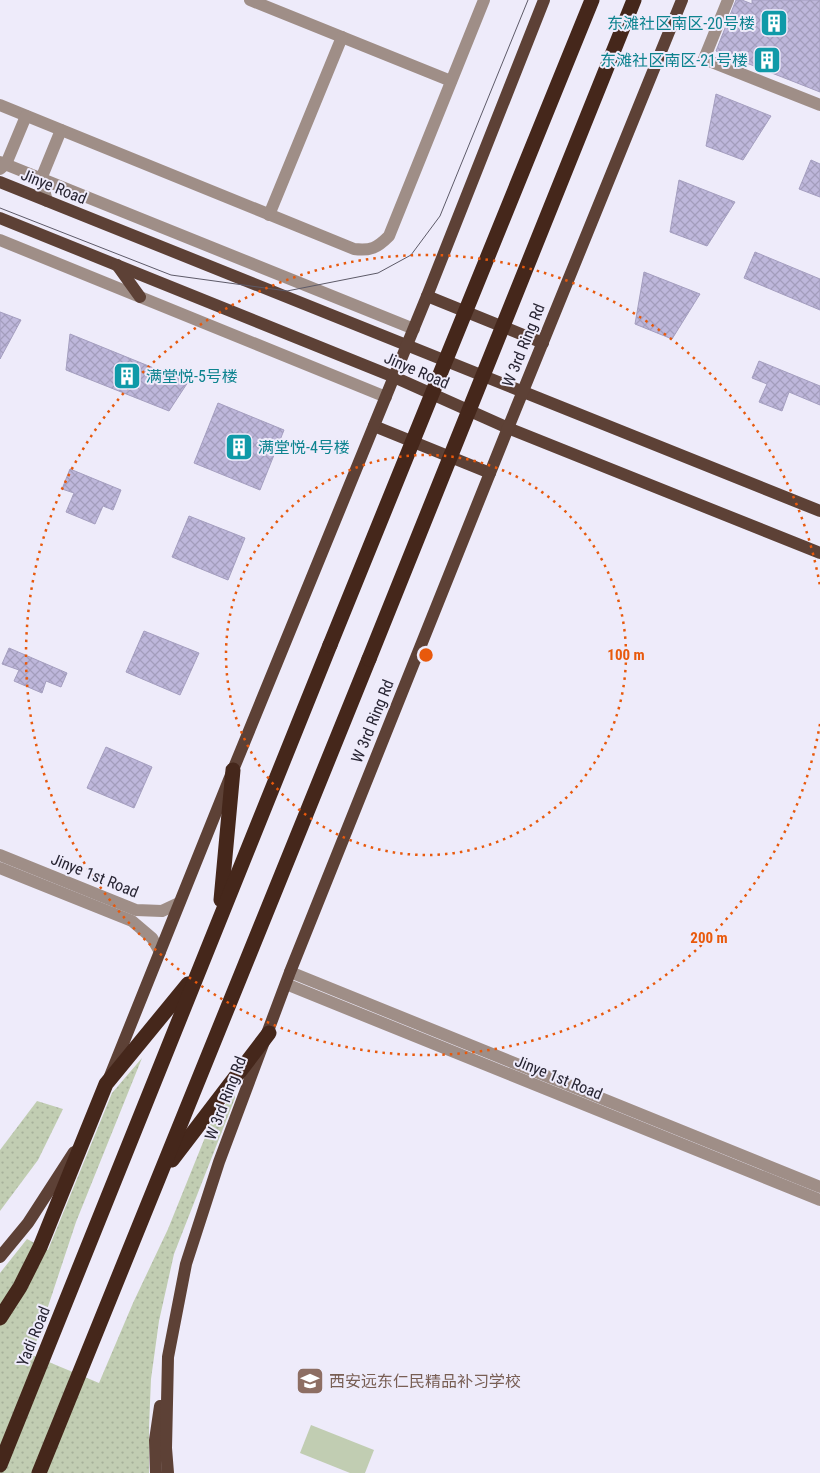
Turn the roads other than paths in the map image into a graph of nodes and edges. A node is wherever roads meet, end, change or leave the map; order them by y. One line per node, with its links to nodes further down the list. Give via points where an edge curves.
1 (250, 0): 8 (street)
2 (484, 0): 9 (street)
3 (544, 0): 22 (main road)
4 (592, 0): 39 (highway, bridge)
5 (634, 0): 46 (highway, W 3rd Ring Rd, bridge)
6 (682, 0): 25 (main road, W 3rd Ring Rd)
7 (728, 0): 11 (street, via 704,59)
8 (342, 37): 9 (street); 18 (street)
9 (451, 81): 18 (street, via 389,236 381,244 367,250 354,249)
10 (0, 105): 12 (street)
11 (820, 105)
12 (26, 116): 13 (street); 14 (street)
13 (61, 130): 15 (street); 18 (street)
14 (2, 165): 15 (street, Jinye Road)
15 (41, 179): 17 (street); 24 (street, Jinye Road)
16 (0, 182): 17 (main road, Jinye Road)
17 (47, 201): 26 (main road, Jinye Road)
18 (269, 214)
19 (0, 218): 21 (main road, Jinye Road)
20 (0, 240): 23 (street)
21 (117, 265): 23 (main road); 27 (main road, Jinye Road)
22 (427, 296): 24 (main road); 25 (main road)
23 (140, 297): 29 (street)
24 (414, 329): 26 (main road)
25 (543, 344): 28 (main road, W 3rd Ring Rd)
26 (407, 346): 27 (main road); 28 (main road, Jinye Road)
27 (394, 377): 29 (main road); 31 (main road, Jinye Road)
28 (523, 392): 31 (main road, W 3rd Ring Rd); 33 (main road, Jinye Road)
29 (386, 397): 30 (main road)
30 (374, 426): 32 (main road); 35 (main road)
31 (508, 428): 32 (main road, W 3rd Ring Rd); 34 (main road, Jinye Road)
32 (490, 472): 42 (main road, W 3rd Ring Rd)
33 (820, 511)
34 (820, 553)
35 (233, 770): 38 (main road); 39 (highway)
36 (0, 855): 38 (street, Jinye 1st Road, via 136,910 162,911)
37 (0, 868): 40 (street, Jinye 1st Road, via 132,921 152,938)
38 (179, 903): 40 (main road)
39 (220, 917): 41 (highway)
40 (160, 952): 44 (main road)
41 (198, 971): 44 (highway); 52 (highway, Yadi Road)
42 (288, 978): 43 (main road, W 3rd Ring Rd); 47 (street, Jinye 1st Road); 48 (street, Jinye 1st Road)
43 (269, 1032): 46 (highway); 51 (main road, W 3rd Ring Rd, via 219,1162 186,1264)
44 (106, 1084): 45 (highway)
45 (88, 1129): 49 (main road, via 28,1223); 50 (highway, via 40,1247)
46 (159, 1177): 53 (highway, W 3rd Ring Rd)
47 (820, 1187)
48 (820, 1200)
49 (0, 1257)
50 (0, 1318)
51 (168, 1358): 54 (main road, via 155,1440); 55 (main road, W 3rd Ring Rd)
52 (0, 1465)
53 (39, 1473)
54 (156, 1473)
55 (168, 1473)

